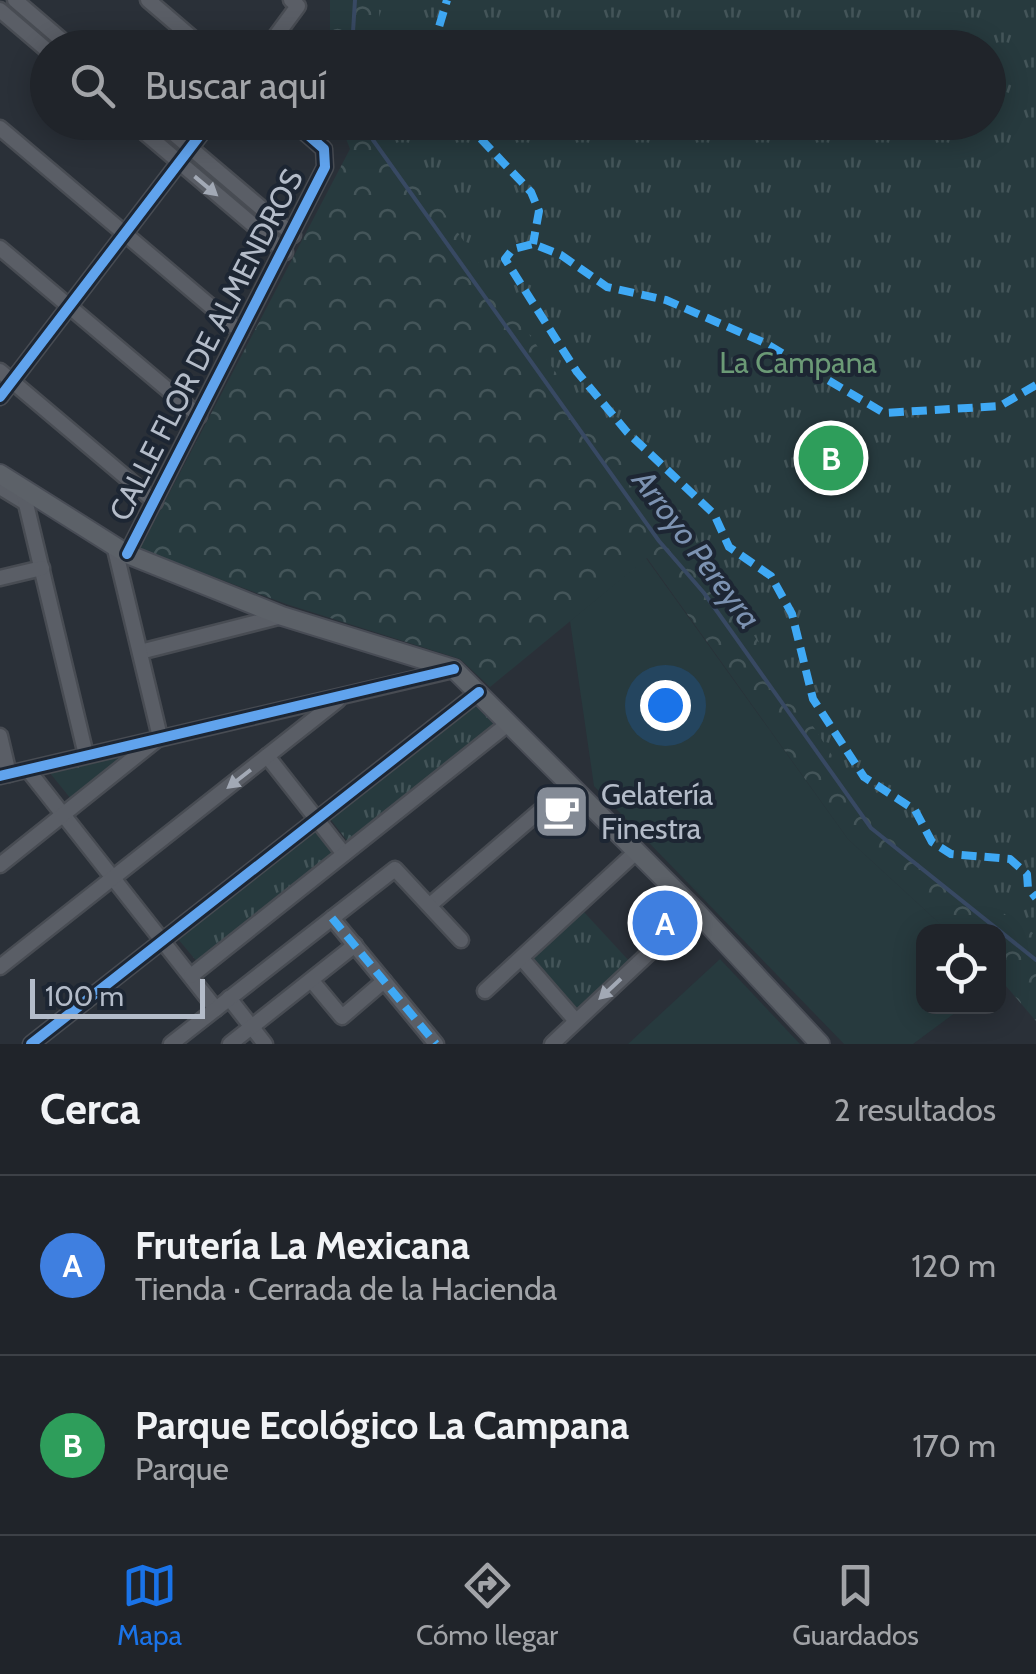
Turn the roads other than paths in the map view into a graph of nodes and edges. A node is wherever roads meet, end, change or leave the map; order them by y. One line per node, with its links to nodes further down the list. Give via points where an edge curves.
1 (148, 0): 6 (street)
2 (20, 2): 4 (street); 5 (street)
3 (294, 3): 7 (street)
4 (5, 15): 8 (street); 9 (street)
5 (51, 30)
6 (183, 30)
7 (278, 30)
8 (0, 33)
9 (30, 35)
10 (0, 128): 17 (street)
11 (153, 140): 16 (street)
12 (181, 140): 15 (street)
13 (196, 140): 15 (street)
14 (313, 140): 18 (street, CALLE FLOR DE ALMENDROS, via 328,158)
15 (190, 148): 16 (street); 18 (street)
16 (179, 162): 17 (street); 20 (street, one-way to 20)
17 (125, 234): 21 (street); 22 (street)
18 (293, 234): 20 (street, CALLE FLOR DE ALMENDROS)
19 (0, 248): 21 (street)
20 (284, 252): 22 (street, CALLE FLOR DE ALMENDROS)
21 (69, 307): 23 (street); 25 (street)
22 (241, 332): 25 (street, CALLE FLOR DE ALMENDROS)
23 (6, 376): 24 (street); 29 (street)
24 (0, 397)
25 (199, 416): 29 (street, CALLE FLOR DE ALMENDROS)
26 (0, 474): 28 (main road)
27 (0, 487): 28 (street)
28 (24, 495): 30 (main road); 31 (street)
29 (156, 502): 30 (street, CALLE FLOR DE ALMENDROS)
30 (121, 551): 33 (main road); 34 (street)
31 (42, 568): 32 (street); 41 (street)
32 (0, 578)
33 (282, 616): 34 (street); 35 (main road)
34 (140, 652): 40 (street)
35 (454, 670): 36 (main road); 37 (street)
36 (479, 692): 38 (main road); 47 (street)
37 (343, 696): 40 (street); 42 (street)
38 (509, 723): 45 (main road); 49 (street)
39 (0, 736): 44 (street)
40 (160, 737): 41 (street); 46 (street)
41 (86, 756): 43 (street)
42 (267, 756): 47 (street); 51 (street, one-way to 51)
43 (28, 770): 44 (street); 46 (street)
44 (4, 775)
45 (570, 785): 48 (main road); 52 (street)
46 (63, 814): 50 (street); 51 (street)
47 (318, 819): 49 (street); 55 (street)
48 (637, 851): 53 (main road); 58 (street)
49 (344, 854): 60 (street)
50 (0, 864)
51 (113, 878): 55 (street); 59 (street)
52 (430, 905): 54 (street, via 394,869); 56 (street)
53 (695, 910): 66 (street, one-way to 66); 74 (main road)
54 (332, 918): 57 (street); 64 (street)
55 (163, 940): 60 (street); 68 (street)
56 (462, 940)
57 (355, 945): 61 (street); 62 (street)
58 (524, 960): 63 (street); 66 (street)
59 (0, 967)
60 (191, 976): 65 (street)
61 (312, 981): 62 (street, via 342,1018); 67 (street)
62 (384, 982): 72 (street)
63 (485, 991)
64 (229, 998): 65 (street); 67 (street)
65 (216, 1008): 69 (street)
66 (576, 1020): 73 (street)
67 (252, 1028): 70 (street); 71 (street)
68 (31, 1044)
69 (171, 1044)
70 (230, 1044)
71 (265, 1044)
72 (436, 1044)
73 (552, 1044)
74 (820, 1044)

